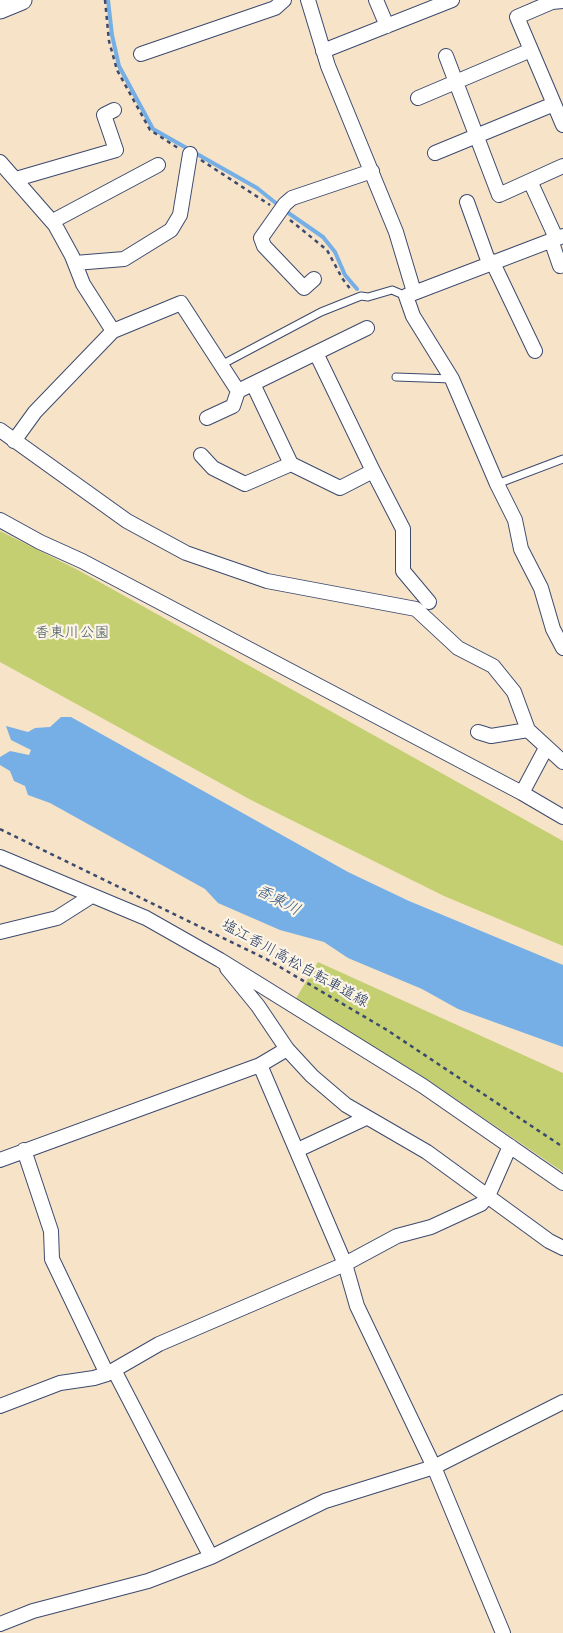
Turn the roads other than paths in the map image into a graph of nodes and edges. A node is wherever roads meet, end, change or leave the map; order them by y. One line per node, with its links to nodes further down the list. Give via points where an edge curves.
1 (22, 0): 7 (main road)
2 (284, 0): 11 (street, via 275,8)
3 (308, 0): 10 (street)
4 (376, 0): 8 (street)
5 (452, 0): 8 (street)
6 (561, 1): 9 (street, via 517,17)
7 (0, 9)
8 (387, 26): 10 (street)
9 (531, 50): 13 (street); 15 (street)
10 (324, 51): 24 (street)
11 (141, 54)
12 (446, 56): 13 (street)
13 (456, 81): 14 (street); 18 (street)
14 (418, 98)
15 (554, 104): 17 (street); 18 (street)
16 (114, 110): 25 (street, via 104,115 116,150)
17 (563, 125)
18 (477, 137): 19 (street); 26 (street, via 499,195)
19 (435, 153)
20 (190, 154): 31 (street, via 180,215 171,230 124,259)
21 (0, 162): 25 (street)
22 (158, 165): 28 (street)
23 (563, 166): 26 (street)
24 (372, 171): 33 (street, via 292,198 262,238 264,246 304,288); 34 (street, via 396,232)
25 (16, 179): 28 (street)
26 (530, 181): 29 (street)
27 (467, 202): 30 (street)
28 (52, 221): 31 (street)
29 (556, 238): 30 (street); 32 (street, via 560,266)
30 (491, 262): 34 (street); 37 (street)
31 (75, 263): 36 (street, via 83,284)
32 (563, 265)
33 (314, 279)
34 (410, 294): 39 (lane, via 392,290 361,296 321,312); 41 (street, via 413,316)
35 (367, 328): 38 (street)
36 (113, 331): 39 (street, via 181,303); 46 (street, via 35,412)
37 (535, 350)
38 (316, 353): 42 (street); 50 (street)
39 (221, 365): 43 (street)
40 (396, 377): 41 (lane)
41 (452, 380): 51 (street)
42 (253, 384): 43 (street); 49 (street)
43 (238, 391): 44 (street, via 233,406)
44 (207, 418)
45 (0, 430): 46 (street)
46 (14, 441): 55 (street, via 128,521 186,552 267,581 416,609 458,648 493,666 514,692)
47 (201, 455): 49 (street, via 212,468 245,484)
48 (563, 459): 51 (lane)
49 (291, 464): 50 (street, via 340,488)
50 (373, 472): 53 (street, via 403,528 403,572)
51 (500, 483): 54 (street, via 515,520 521,549 541,588 553,629)
52 (0, 520): 59 (street, via 82,560)
53 (429, 602)
54 (563, 648)
55 (528, 730): 56 (street, via 491,736); 57 (street)
56 (478, 732)
57 (546, 748): 58 (street); 59 (street)
58 (563, 762)
59 (522, 794): 60 (street)
60 (563, 817)
61 (0, 858): 62 (street)
62 (90, 897): 63 (street, via 57,918); 64 (street, via 146,918)
63 (0, 932)
64 (220, 960): 65 (street, via 258,1006); 68 (street, via 423,1086)
65 (287, 1049): 66 (street); 67 (street, via 346,1105)
66 (260, 1066): 70 (street); 75 (street)
67 (366, 1118): 69 (street); 73 (street, via 427,1152)
68 (510, 1146): 72 (street); 73 (street)
69 (304, 1147)
70 (24, 1150): 71 (street); 76 (street, via 51,1231 52,1259)
71 (0, 1160)
72 (563, 1183)
73 (488, 1196): 74 (street); 75 (street, via 481,1204 430,1227 397,1236)
74 (563, 1248)
75 (345, 1264): 76 (street, via 159,1344); 79 (street, via 371,1339)
76 (111, 1372): 78 (street, via 60,1383); 80 (street)
77 (563, 1402): 79 (street)
78 (0, 1406)
79 (434, 1467): 80 (street, via 325,1501); 82 (street)
80 (211, 1557): 81 (street, via 148,1581 33,1611)
81 (0, 1624)
82 (503, 1633)

